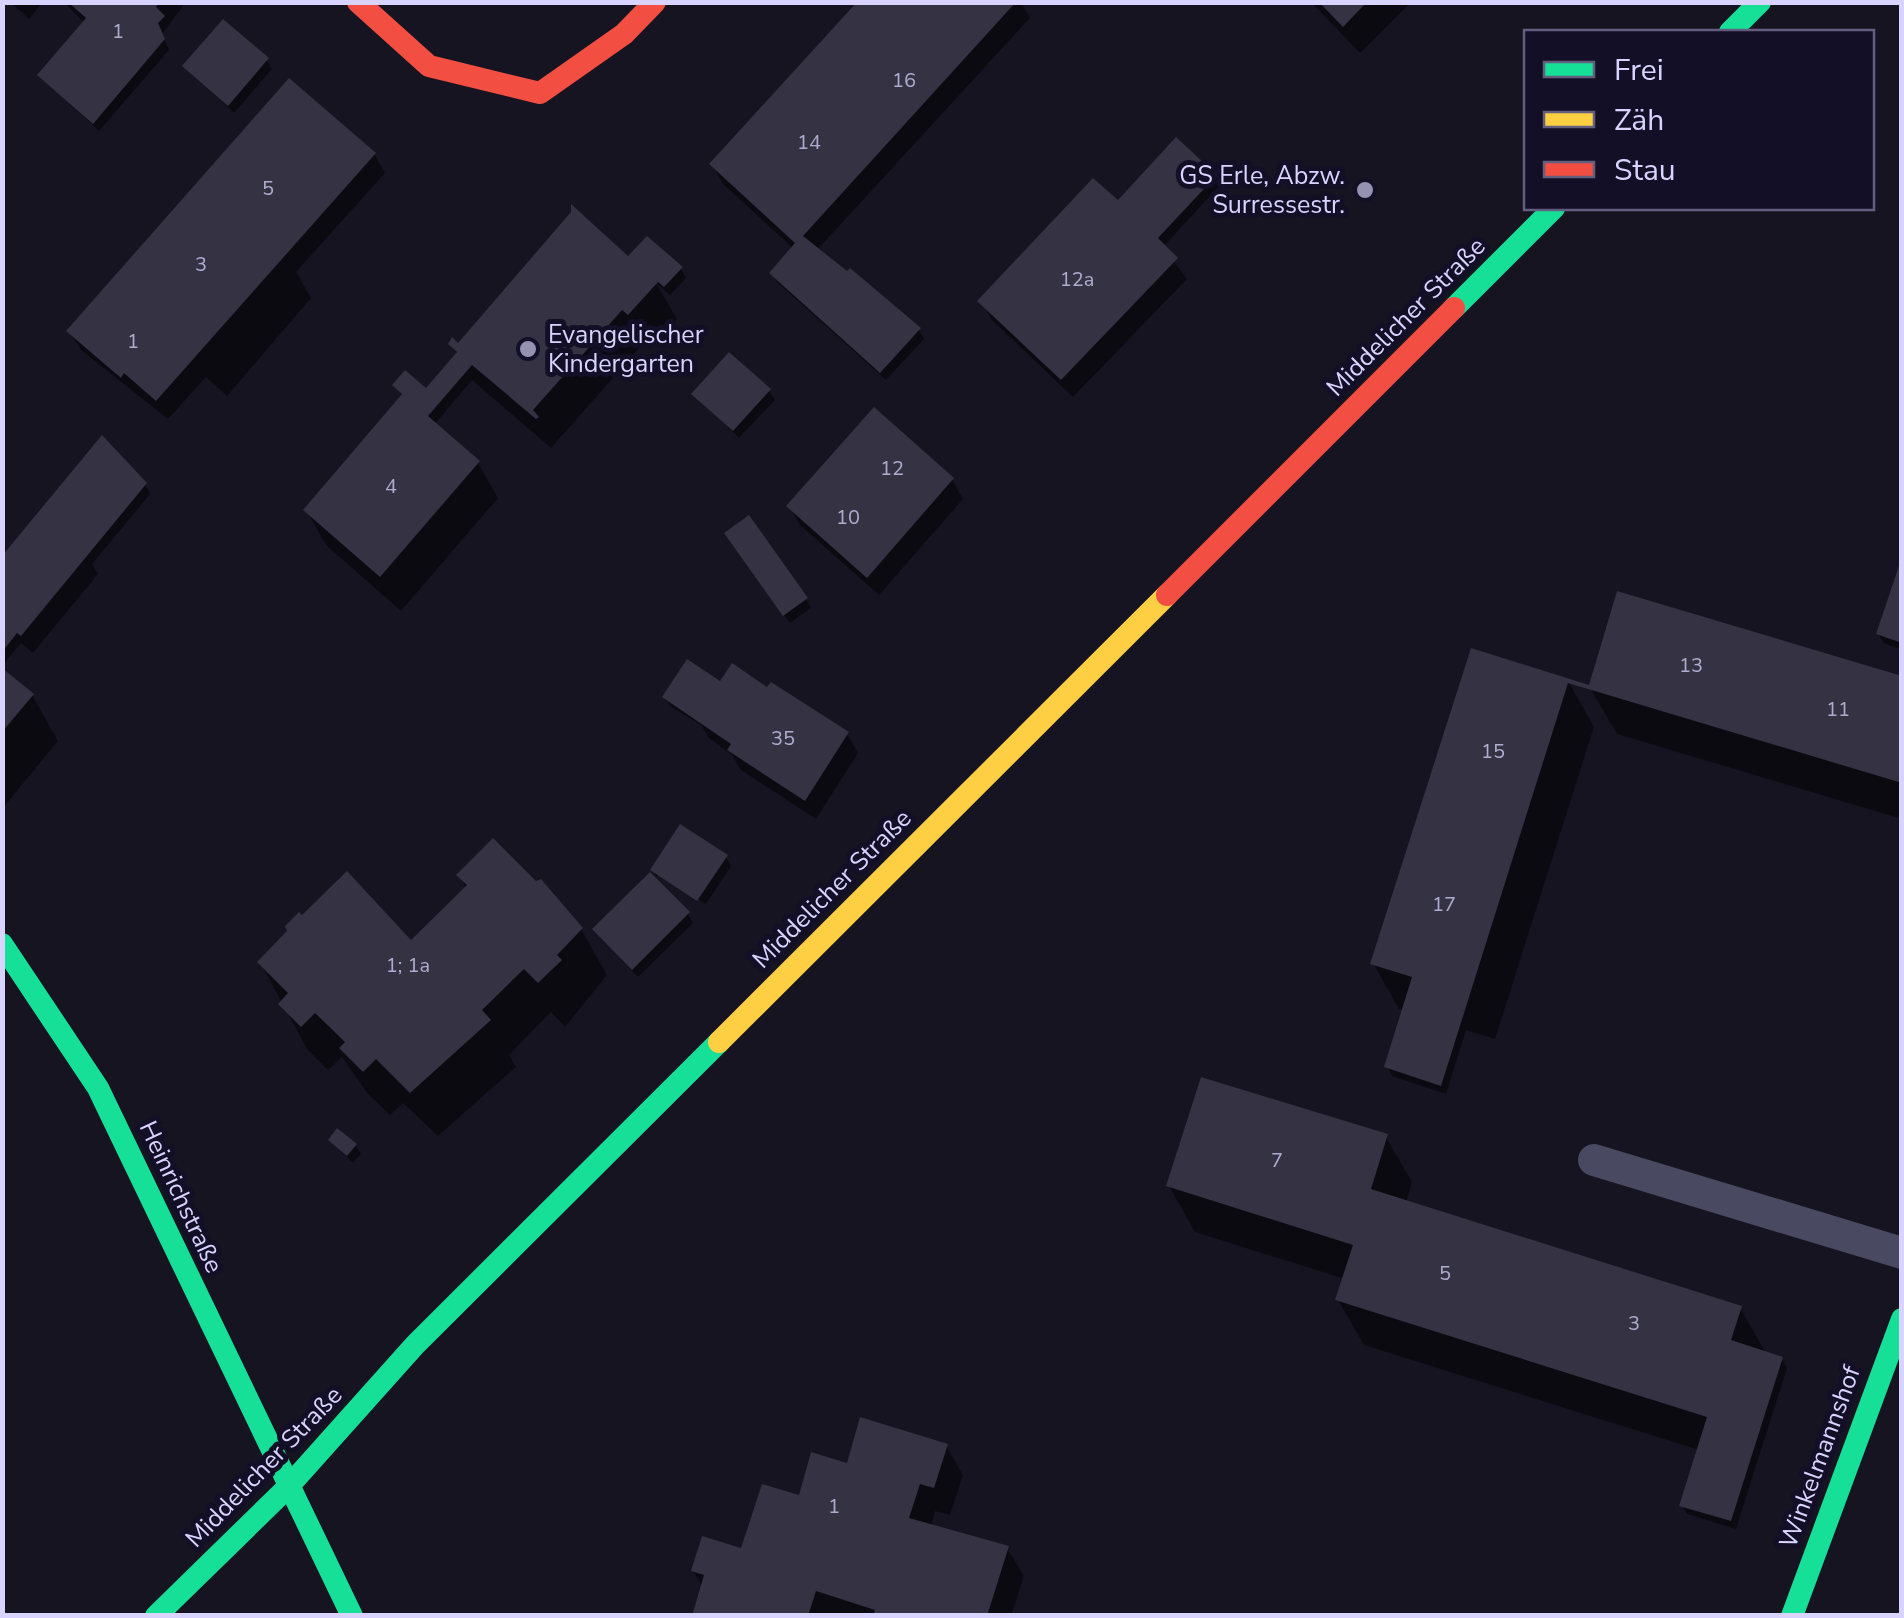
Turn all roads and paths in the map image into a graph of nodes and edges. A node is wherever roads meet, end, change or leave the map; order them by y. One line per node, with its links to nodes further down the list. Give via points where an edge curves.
1 (358, 2): 2 (street, via 429,66 540,93 624,34)
2 (655, 2)
3 (1760, 2): 4 (street)
4 (1732, 30)
5 (1552, 210): 10 (street, Middelicher Straße, via 415,1345)
6 (2, 944): 10 (street, Heinrichstraße, via 98,1088)
7 (1594, 1160): 8 (lane)
8 (1902, 1253)
9 (1902, 1319): 13 (street, Winkelmannshof)
10 (288, 1487): 11 (street, Middelicher Straße); 12 (street, Heinrichstraße)
11 (156, 1616)
12 (352, 1616)
13 (1792, 1616)

